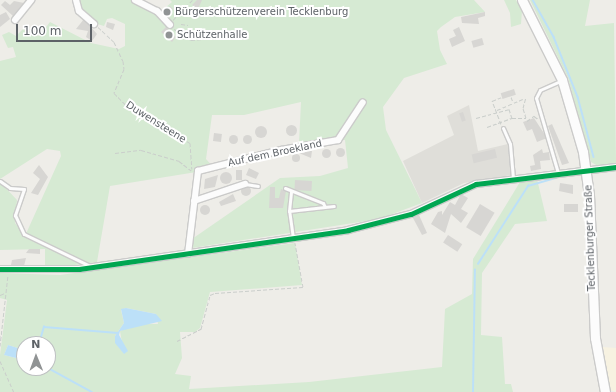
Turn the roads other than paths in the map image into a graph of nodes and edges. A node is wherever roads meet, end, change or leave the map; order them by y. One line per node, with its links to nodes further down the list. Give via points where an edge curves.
1 (31, 0): 5 (street)
2 (76, 0): 6 (street, via 79,11)
3 (135, 0): 7 (street, via 157,11)
4 (522, 0): 8 (main road, Tecklenburger Straße)
5 (15, 20)
6 (94, 24)
7 (170, 25)
8 (562, 80): 12 (main road, Tecklenburger Straße); 13 (lane, via 540,90 536,98)
9 (363, 102): 20 (street, Auf dem Broekland, via 338,140 200,170)
10 (503, 128): 14 (lane, via 510,144)
11 (616, 167): 12 (street)
12 (586, 170): 13 (street); 28 (main road, Tecklenburger Straße, via 593,312)
13 (558, 172): 14 (street)
14 (513, 178): 24 (street, via 466,187 423,209 378,224)
15 (0, 181): 26 (lane, via 12,189 24,189 15,215 24,234)
16 (245, 184): 17 (lane); 20 (street)
17 (258, 186)
18 (285, 188): 19 (lane)
19 (291, 191): 22 (lane, via 323,203); 23 (lane)
20 (194, 202): 25 (street, Auf dem Broekland)
21 (334, 206): 22 (lane)
22 (325, 208): 23 (lane)
23 (289, 211): 24 (lane)
24 (293, 238): 25 (street)
25 (188, 254): 26 (street)
26 (92, 267): 27 (street)
27 (0, 269)
28 (605, 392)

